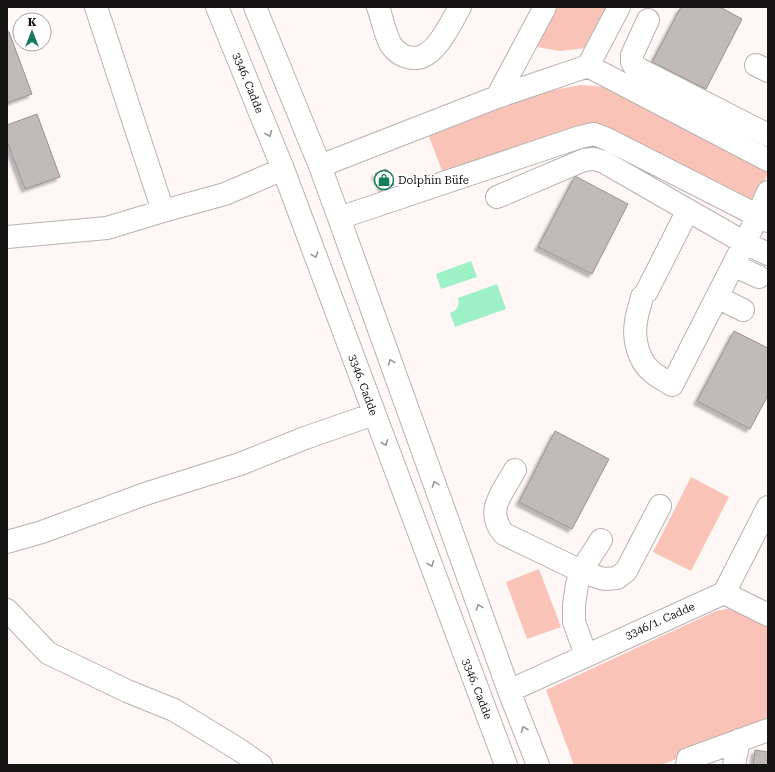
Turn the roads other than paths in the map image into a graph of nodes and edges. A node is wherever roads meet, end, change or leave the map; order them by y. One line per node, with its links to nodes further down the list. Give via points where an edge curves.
1 (96, 7): 18 (street)
2 (217, 7): 14 (street, 3346. Cadde, one-way to 14)
3 (255, 7): 13 (street)
4 (378, 7): 5 (street, via 392,46 402,55 411,58 424,56 438,45)
5 (460, 7)
6 (545, 7): 10 (street)
7 (619, 7): 9 (street)
8 (648, 20): 11 (street, via 632,55 635,67)
9 (588, 66): 10 (street); 12 (street)
10 (498, 97): 13 (street)
11 (766, 128)
12 (768, 160)
13 (320, 166): 19 (street)
14 (283, 169): 18 (street, via 225,194); 28 (street, 3346. Cadde, one-way to 28)
15 (768, 192): 20 (street)
16 (498, 197): 17 (street, via 579,162 594,159 604,162)
17 (688, 210): 22 (street); 26 (street, via 645,294 635,325 638,349 651,371 672,385)
18 (163, 211): 21 (street, via 107,228)
19 (339, 218): 20 (street, via 580,136 594,134); 39 (street, one-way to 19)
20 (763, 218): 22 (street)
21 (7, 237)
22 (745, 243): 23 (street); 24 (street)
23 (768, 254)
24 (733, 265): 25 (street); 26 (street)
25 (759, 278)
26 (717, 297): 27 (street)
27 (744, 310)
28 (374, 414): 33 (street, via 240,464); 43 (street, 3346. Cadde, one-way to 43)
29 (515, 470): 34 (street, via 495,509 500,529 504,534)
30 (660, 506): 34 (street, via 626,572 617,578 605,579)
31 (768, 507): 35 (street)
32 (601, 540): 34 (street)
33 (7, 542)
34 (581, 571): 38 (street, via 574,605 574,622)
35 (724, 592): 37 (street); 38 (street, 3346/1. Cadde)
36 (7, 610): 42 (street, via 48,653 127,691 174,710)
37 (768, 615)
38 (586, 655): 39 (street, 3346/1. Cadde)
39 (509, 691): 44 (street, one-way to 39)
40 (768, 730): 41 (street)
41 (738, 740): 45 (street, via 688,759); 46 (street)
42 (260, 765)
43 (506, 765)
44 (538, 765)
45 (687, 765)
46 (734, 765)

